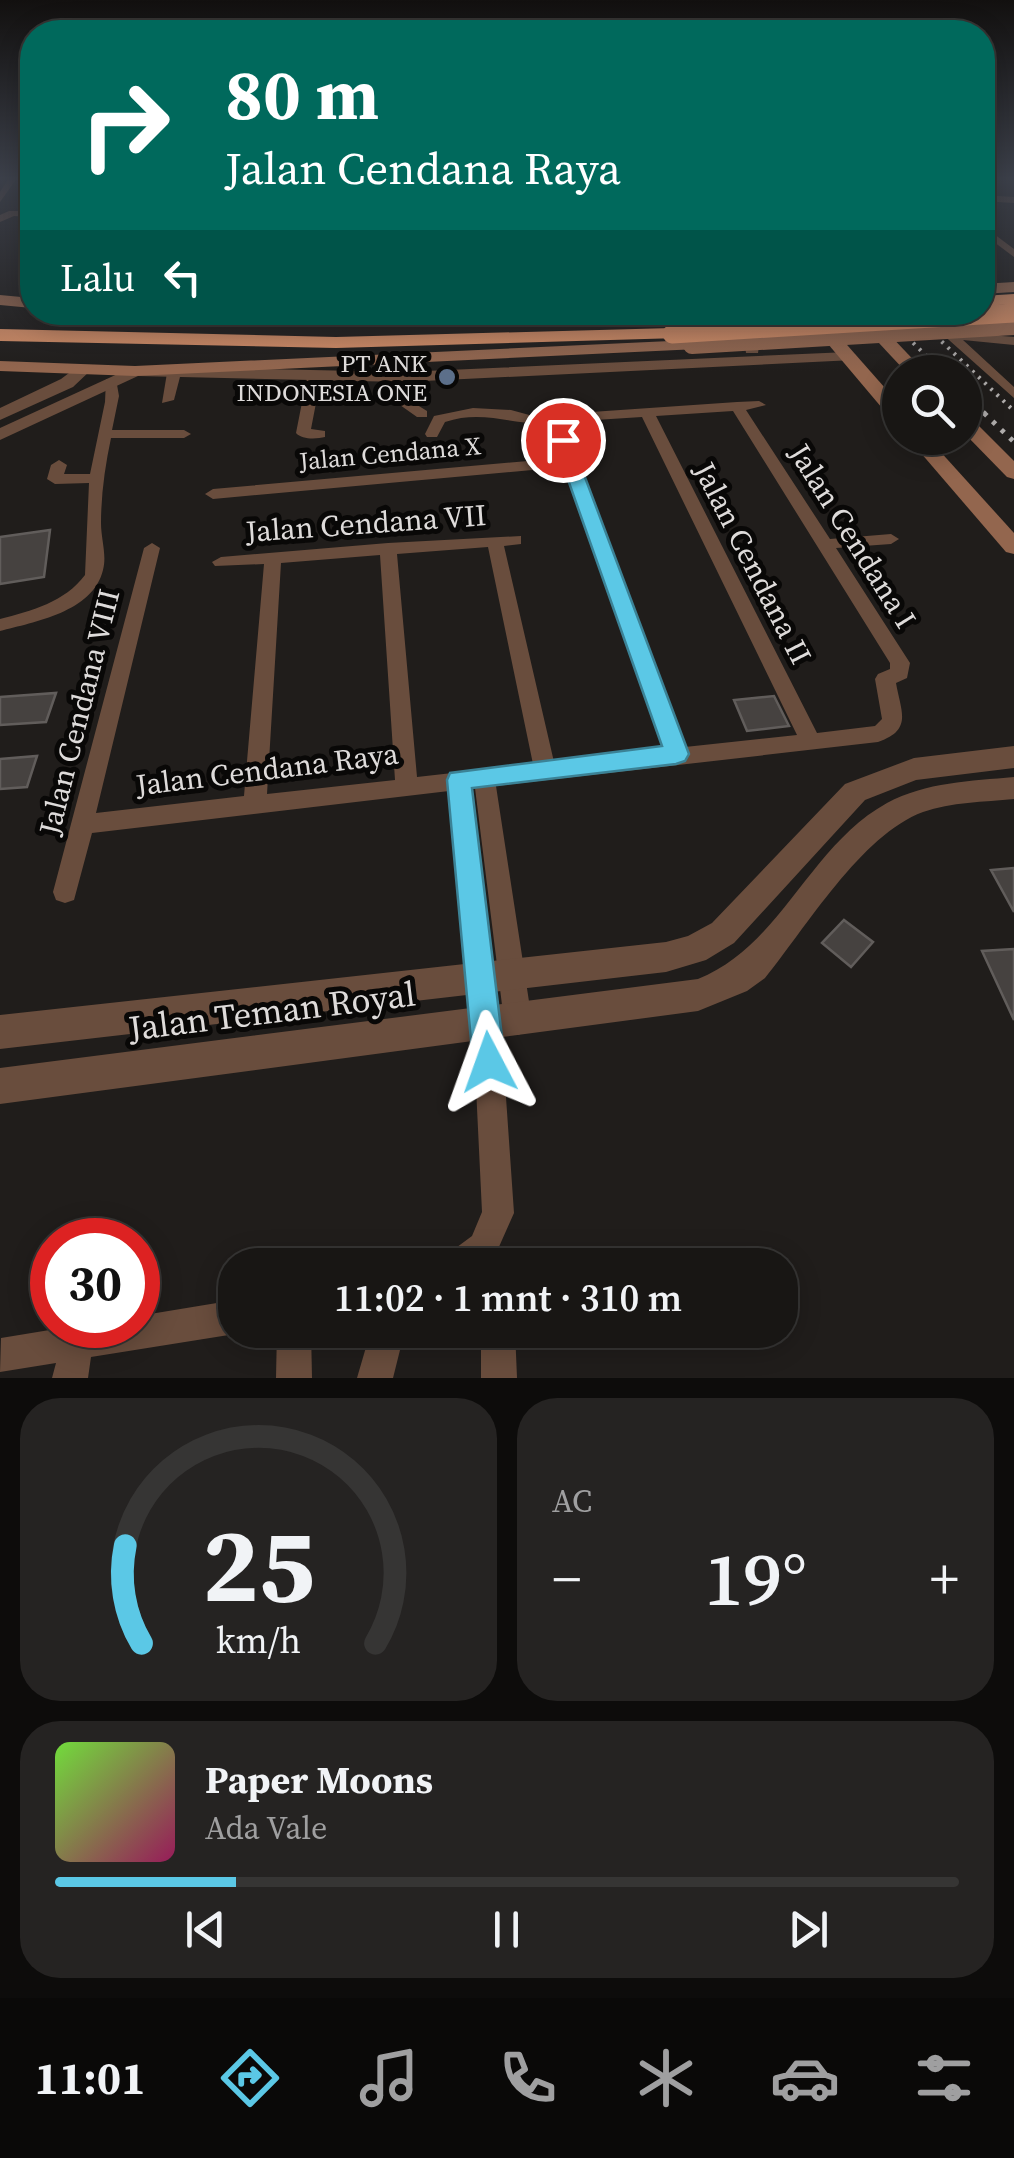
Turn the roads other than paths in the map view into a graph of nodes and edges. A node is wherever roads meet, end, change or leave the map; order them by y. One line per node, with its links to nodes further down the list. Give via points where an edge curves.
1 (998, 254): 2 (street)
2 (1014, 254)
3 (32, 325): 14 (highway)
4 (178, 325): 14 (highway)
5 (413, 325): 13 (highway)
6 (688, 325): 13 (highway)
7 (721, 325): 13 (highway, bridge)
8 (740, 325): 20 (street, via 754,346)
9 (820, 325): 19 (main road)
10 (871, 325): 18 (main road)
11 (940, 325): 16 (street)
12 (1014, 326): 22 (main road, bridge)
13 (672, 327): 14 (highway, via 219,345)
14 (96, 333): 15 (highway)
15 (0, 335)
16 (951, 335): 17 (street); 26 (street)
17 (1014, 341)
18 (900, 355)
19 (848, 357): 20 (street); 27 (main road)
20 (724, 363): 25 (street)
21 (0, 366): 22 (main road)
22 (111, 373): 23 (street); 32 (street, via 67,383); 35 (street); 39 (street)
23 (174, 373): 24 (street); 28 (street)
24 (314, 377): 25 (street); 37 (street, via 303,433)
25 (403, 377): 33 (street, via 407,405)
26 (1014, 394)
27 (882, 396)
28 (167, 400)
29 (759, 405): 30 (street)
30 (736, 406): 31 (street); 50 (street, Jalan Cendana I)
31 (647, 412): 34 (street); 58 (street, Jalan Cendana II)
32 (0, 414)
33 (422, 414)
34 (555, 418): 38 (street, via 445,416); 42 (street)
35 (104, 434): 36 (street); 45 (street)
36 (184, 434)
37 (320, 434)
38 (432, 434)
39 (0, 435)
40 (982, 440): 44 (main road)
41 (933, 455): 51 (main road)
42 (570, 462): 46 (street, Jalan Cendana X); 59 (street)
43 (59, 465): 45 (street, via 55,479)
44 (1014, 473)
45 (98, 478): 56 (street, via 90,581 38,614)
46 (214, 494)
47 (514, 540): 49 (street, Jalan Cendana VII)
48 (891, 540): 50 (street)
49 (493, 542): 53 (street, Jalan Cendana VII); 61 (street)
50 (826, 544): 57 (street, Jalan Cendana I, via 903,669 886,678)
51 (1014, 547)
52 (152, 548): 66 (street, Jalan Cendana VIII, via 138,573)
53 (388, 548): 54 (street, Jalan Cendana VII); 63 (street)
54 (273, 558): 55 (street, Jalan Cendana VII); 65 (street)
55 (221, 562)
56 (0, 624)
57 (884, 691): 58 (street, Jalan Cendana Raya, via 890,728)
58 (810, 739): 59 (street, Jalan Cendana Raya)
59 (676, 754): 61 (street, Jalan Cendana Raya)
60 (1014, 757): 68 (street, Jalan Teman Royal, via 914,769 855,792 723,933)
61 (546, 770): 62 (street, Jalan Cendana Raya)
62 (472, 778): 63 (street, Jalan Cendana Raya); 69 (street)
63 (406, 786): 65 (street, Jalan Cendana Raya)
64 (1014, 788): 70 (street, Jalan Teman Royal, via 940,796 896,812 865,836 753,967 716,990)
65 (255, 804): 66 (street, Jalan Cendana Raya)
66 (82, 824): 67 (street, Jalan Cendana VIII)
67 (65, 892)
68 (666, 957): 69 (street, Jalan Teman Royal); 70 (street)
69 (497, 976): 71 (street); 72 (street, Jalan Teman Royal)
70 (676, 1001): 71 (street, Jalan Teman Royal)
71 (503, 1023): 73 (street, Jalan Teman Royal); 74 (street, via 498,1213)
72 (0, 1032)
73 (0, 1086)
74 (483, 1248)
75 (218, 1320): 76 (street)
76 (160, 1329)
77 (42, 1348): 82 (street)
78 (75, 1348): 83 (street)
79 (294, 1348): 84 (street)
80 (383, 1348): 85 (street)
81 (498, 1348): 86 (street)
82 (1, 1354)
83 (70, 1378)
84 (294, 1378)
85 (375, 1378)
86 (499, 1378)

